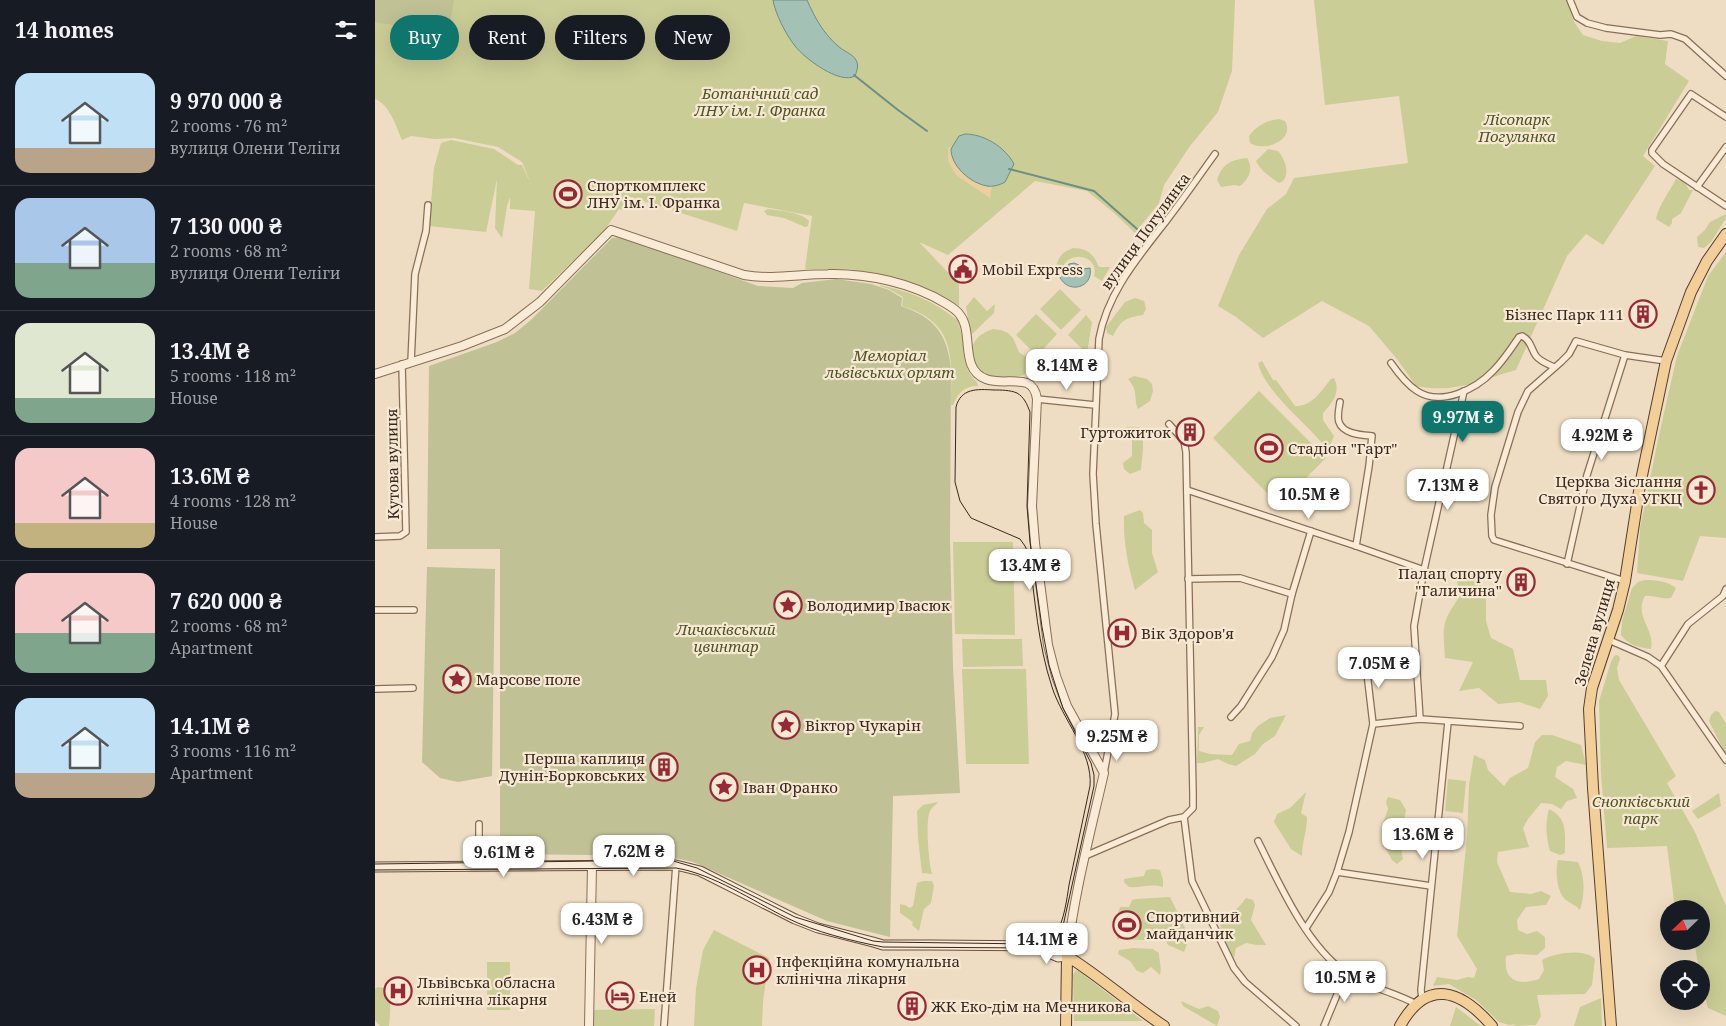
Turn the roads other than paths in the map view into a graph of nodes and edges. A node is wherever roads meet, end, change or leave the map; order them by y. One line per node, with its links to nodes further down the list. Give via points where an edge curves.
1 (1570, 0): 2 (street, via 1577,17 1587,23 1671,34 1685,39)
2 (1726, 76)
3 (1726, 117): 6 (street, via 1691,94 1652,150 1654,156)
4 (1726, 148): 6 (street)
5 (1215, 154): 20 (street, вулиця Погулянка, via 1109,303 1099,339)
6 (1697, 187): 8 (street)
7 (428, 205): 12 (street, via 426,231 415,274)
8 (1726, 206)
9 (1726, 234): 11 (main road, Зелена вулиця, via 1691,292)
10 (1625, 355): 11 (street); 15 (street, via 1576,341 1569,354); 26 (street, via 1587,475)
11 (1666, 361): 29 (main road, Зелена вулиця, via 1640,485)
12 (411, 362): 14 (street); 18 (street, via 488,337 515,323 545,298 611,230 744,276 837,274 870,277 914,289 944,302 960,314 970,360 979,375 988,380 1031,384)
13 (1391, 363): 17 (street, via 1404,380 1424,395 1448,396)
14 (402, 364): 16 (street); 24 (street, Кутова вулиця, via 406,532 400,536)
15 (1554, 367): 17 (street, via 1541,361 1528,339 1522,336 1492,372); 26 (street, via 1528,391 1518,412 1495,487 1491,515 1496,541)
16 (375, 374)
17 (1464, 391): 27 (street)
18 (1037, 399): 20 (street); 45 (street, via 1032,506 1048,645 1067,706)
19 (1340, 402): 25 (street, via 1338,421 1342,427 1348,432 1371,436)
20 (1095, 405): 45 (street, вулиця Погулянка, via 1093,474 1096,524 1115,714)
21 (1169, 424): 22 (street, via 1184,442)
22 (1187, 490): 23 (street); 28 (street)
23 (1311, 531): 25 (street); 31 (street)
24 (375, 537)
25 (1357, 546): 27 (street)
26 (1567, 564): 29 (street)
27 (1424, 570): 40 (street, via 1413,626)
28 (1188, 579): 31 (street, via 1240,578); 46 (street, via 1193,808)
29 (1625, 581): 34 (main road, Зелена вулиця)
30 (1726, 589): 36 (street, via 1723,596 1689,624)
31 (1293, 594): 39 (street, via 1284,630 1272,657)
32 (375, 610): 33 (street)
33 (414, 610)
34 (1609, 640): 36 (street); 68 (main road, Зелена вулиця, via 1592,689 1589,728)
35 (1365, 656): 42 (street)
36 (1661, 666): 44 (street)
37 (413, 688): 38 (street)
38 (375, 689)
39 (1231, 717)
40 (1420, 718): 41 (street); 42 (street)
41 (1448, 722): 43 (street); 55 (street)
42 (1373, 724): 54 (street)
43 (1520, 726)
44 (1726, 760)
45 (1104, 773): 49 (street)
46 (1185, 817): 49 (street, via 1169,820); 64 (street, via 1192,881 1234,968 1245,982)
47 (479, 824): 53 (street)
48 (1258, 841): 56 (street, via 1288,901)
49 (1085, 856): 57 (street)
50 (676, 865): 51 (main road); 57 (main road, via 700,872 818,928 873,942 893,945 1058,944); 61 (street)
51 (592, 866): 53 (main road); 60 (street)
52 (375, 867): 53 (main road)
53 (479, 867)
54 (1337, 872): 55 (street); 56 (street, via 1327,896)
55 (1431, 886): 59 (street)
56 (1306, 928): 58 (street, via 1322,952)
57 (1067, 956): 62 (main road); 63 (main road)
58 (1347, 973): 59 (street); 65 (street)
59 (1419, 1001): 66 (main road); 67 (main road, via 1430,995 1455,996 1469,1003)
60 (589, 1026)
61 (664, 1026)
62 (1066, 1026)
63 (1164, 1026)
64 (1296, 1026)
65 (1324, 1026)
66 (1400, 1026)
67 (1492, 1026)
68 (1611, 1026)

